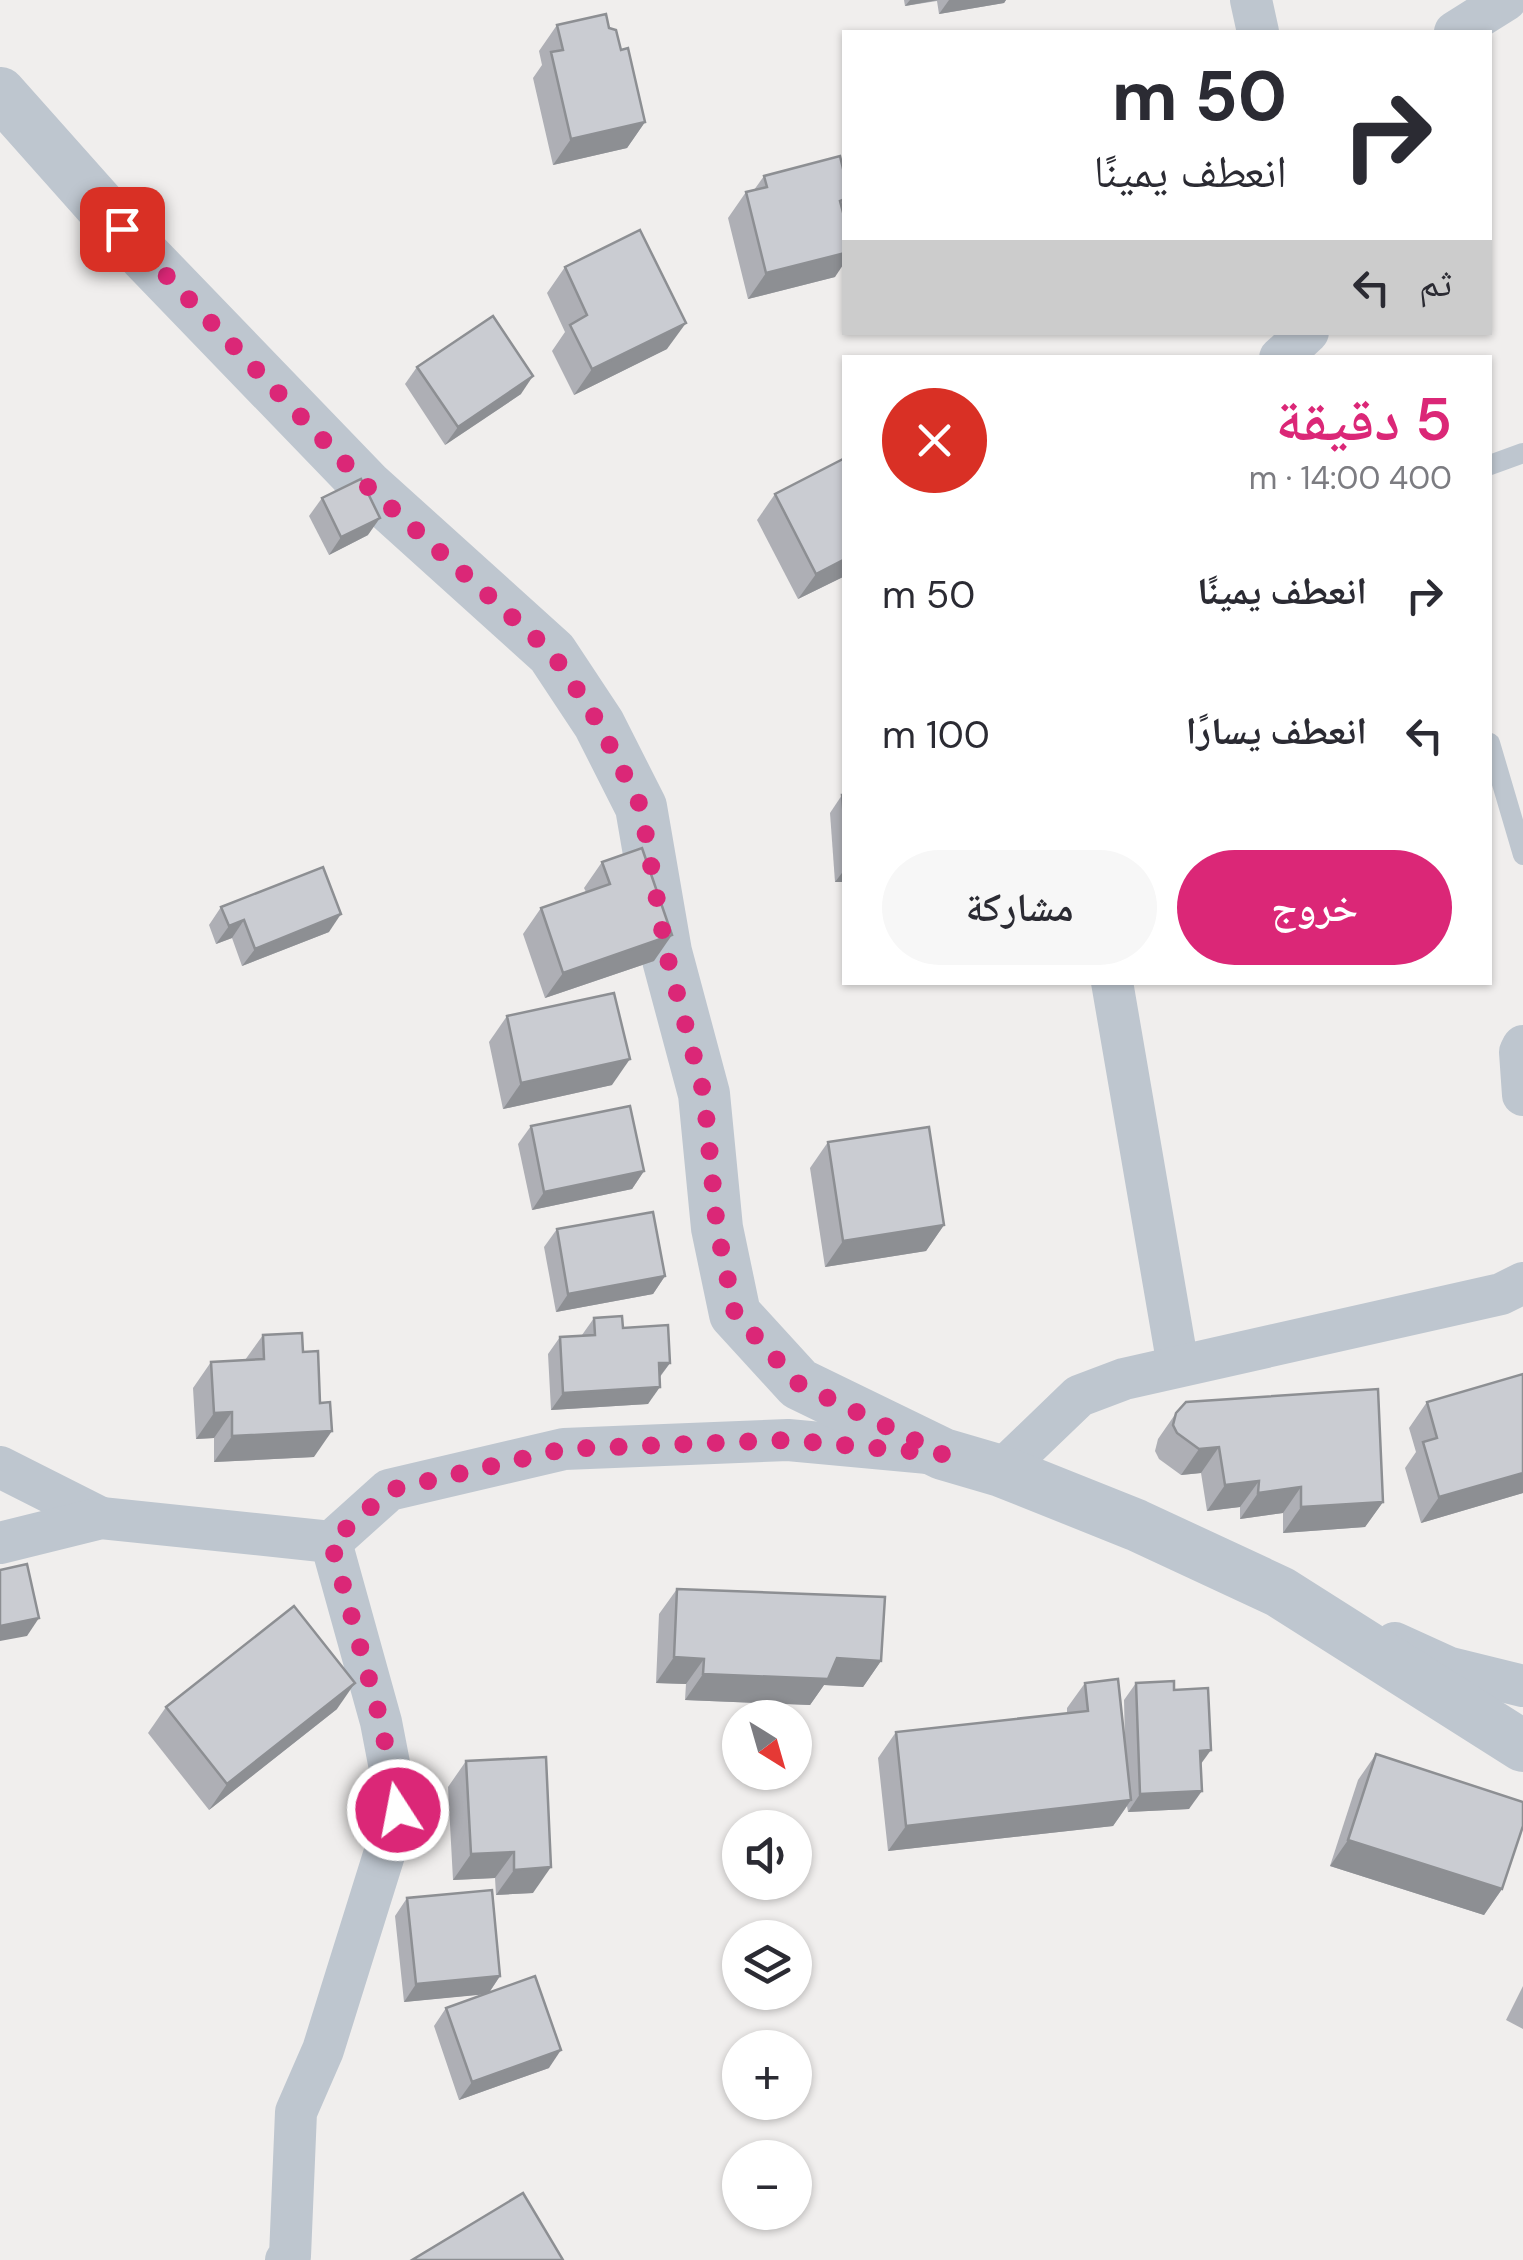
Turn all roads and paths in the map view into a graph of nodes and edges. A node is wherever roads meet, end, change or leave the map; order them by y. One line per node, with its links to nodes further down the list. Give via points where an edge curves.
1 (1250, 0): 3 (street)
2 (1506, 0): 4 (street)
3 (1258, 30)
4 (1457, 30)
5 (0, 93): 17 (street, via 146,257 367,486 552,653 599,724 641,807 666,952 704,1094 717,1228 735,1314 799,1384)
6 (1305, 335): 7 (street)
7 (1283, 355)
8 (1523, 453): 9 (lane)
9 (1492, 463)
10 (1492, 750): 11 (lane)
11 (1523, 855)
12 (1113, 985): 16 (street)
13 (1523, 1046): 14 (street)
14 (1523, 1095)
15 (1523, 1283): 16 (street, via 1501,1294)
16 (1178, 1366): 19 (street, via 1079,1396)
17 (943, 1454): 19 (street); 21 (street, via 788,1440 564,1449 390,1490)
18 (0, 1468): 20 (street)
19 (1001, 1471): 23 (street)
20 (102, 1518): 21 (street); 22 (street)
21 (331, 1542): 26 (street, via 398,1810 323,2050 296,2112)
22 (0, 1543)
23 (1280, 1592): 24 (street, via 1450,1668); 25 (street)
24 (1523, 1686)
25 (1523, 1746)
26 (286, 2260)

